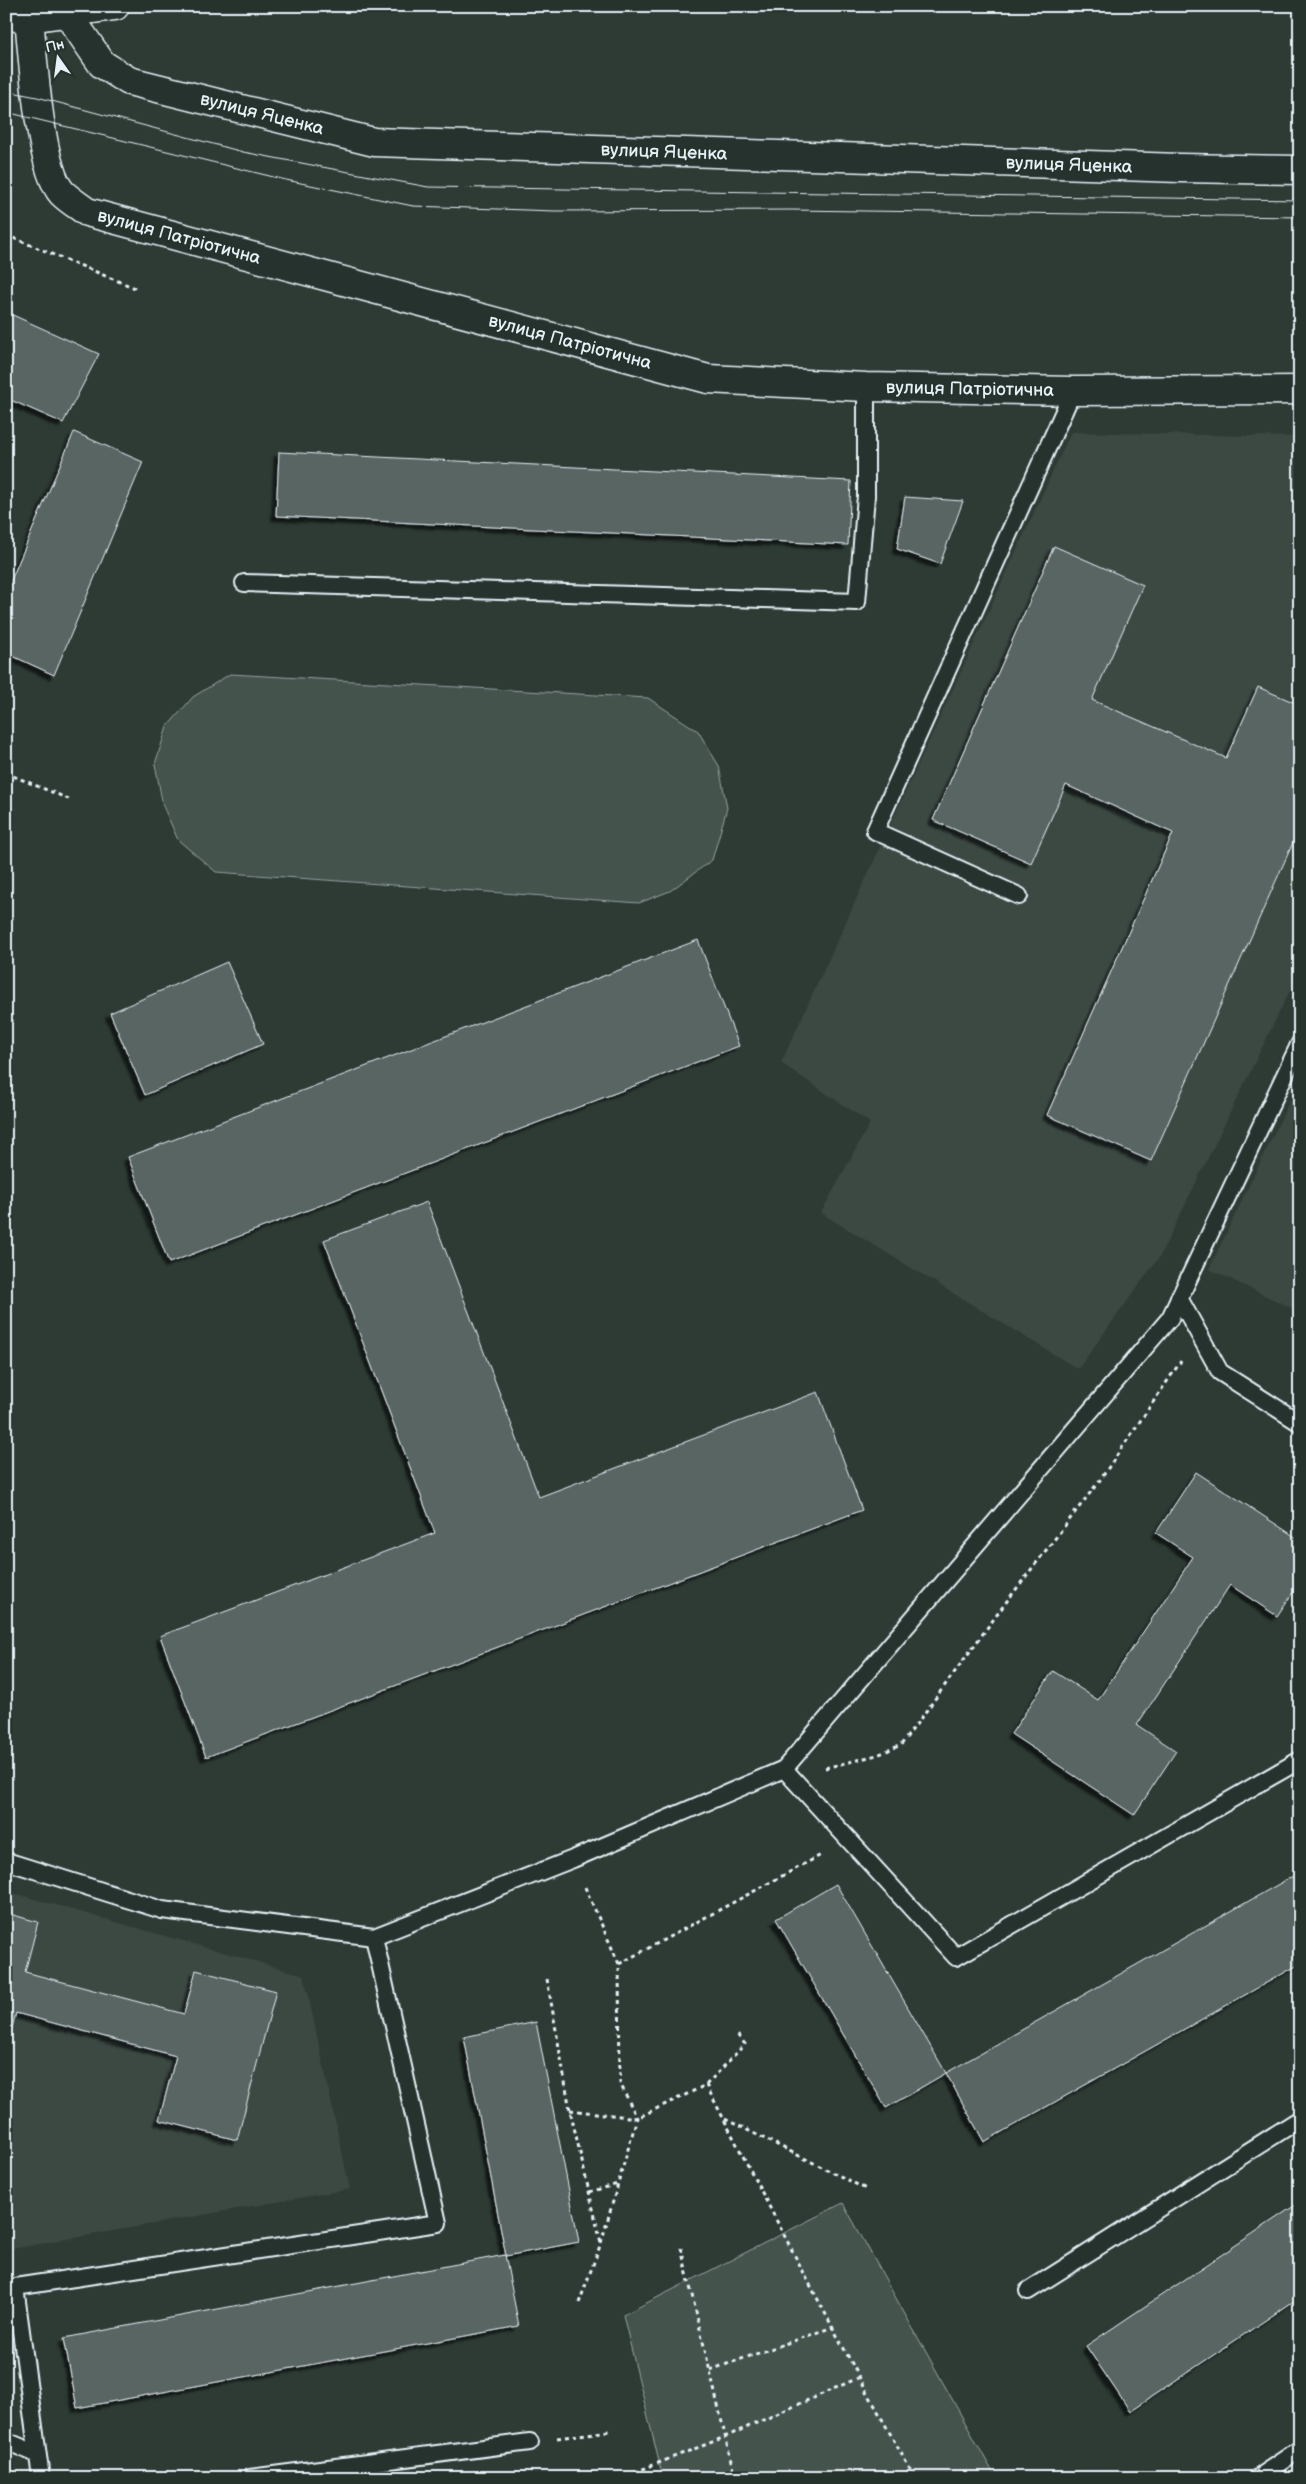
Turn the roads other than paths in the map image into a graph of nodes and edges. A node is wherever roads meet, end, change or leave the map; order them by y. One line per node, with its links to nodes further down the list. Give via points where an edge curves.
1 (115, 6): 2 (street)
2 (69, 9): 3 (street); 4 (street, вулиця Яценка, via 102,64 129,81 374,142)
3 (18, 17): 5 (street, вулиця Патріотична, via 37,97 48,165 62,192 87,212 708,379)
4 (1300, 170)
5 (866, 387): 7 (street, вулиця Патріотична); 8 (lane, via 866,496 858,602)
6 (1300, 390): 7 (street, вулиця Патріотична)
7 (1072, 391): 9 (lane, via 875,831)
8 (244, 583)
9 (1019, 896)
10 (1300, 1043): 11 (lane)
11 (1179, 1298): 12 (lane, via 1220,1372); 14 (lane, via 1170,1318)
12 (1300, 1423)
13 (1300, 1760): 14 (lane, via 956,1957)
14 (784, 1769): 16 (lane, via 573,1859)
15 (6, 1860): 16 (lane, via 162,1910)
16 (374, 1937): 22 (lane, via 438,2223 15,2287)
17 (1300, 2119): 18 (lane)
18 (1028, 2292)
19 (6, 2440): 22 (lane)
20 (530, 2442): 24 (lane)
21 (1300, 2449): 25 (lane)
22 (37, 2454): 23 (lane)
23 (41, 2478)
24 (250, 2478)
25 (1257, 2478)

